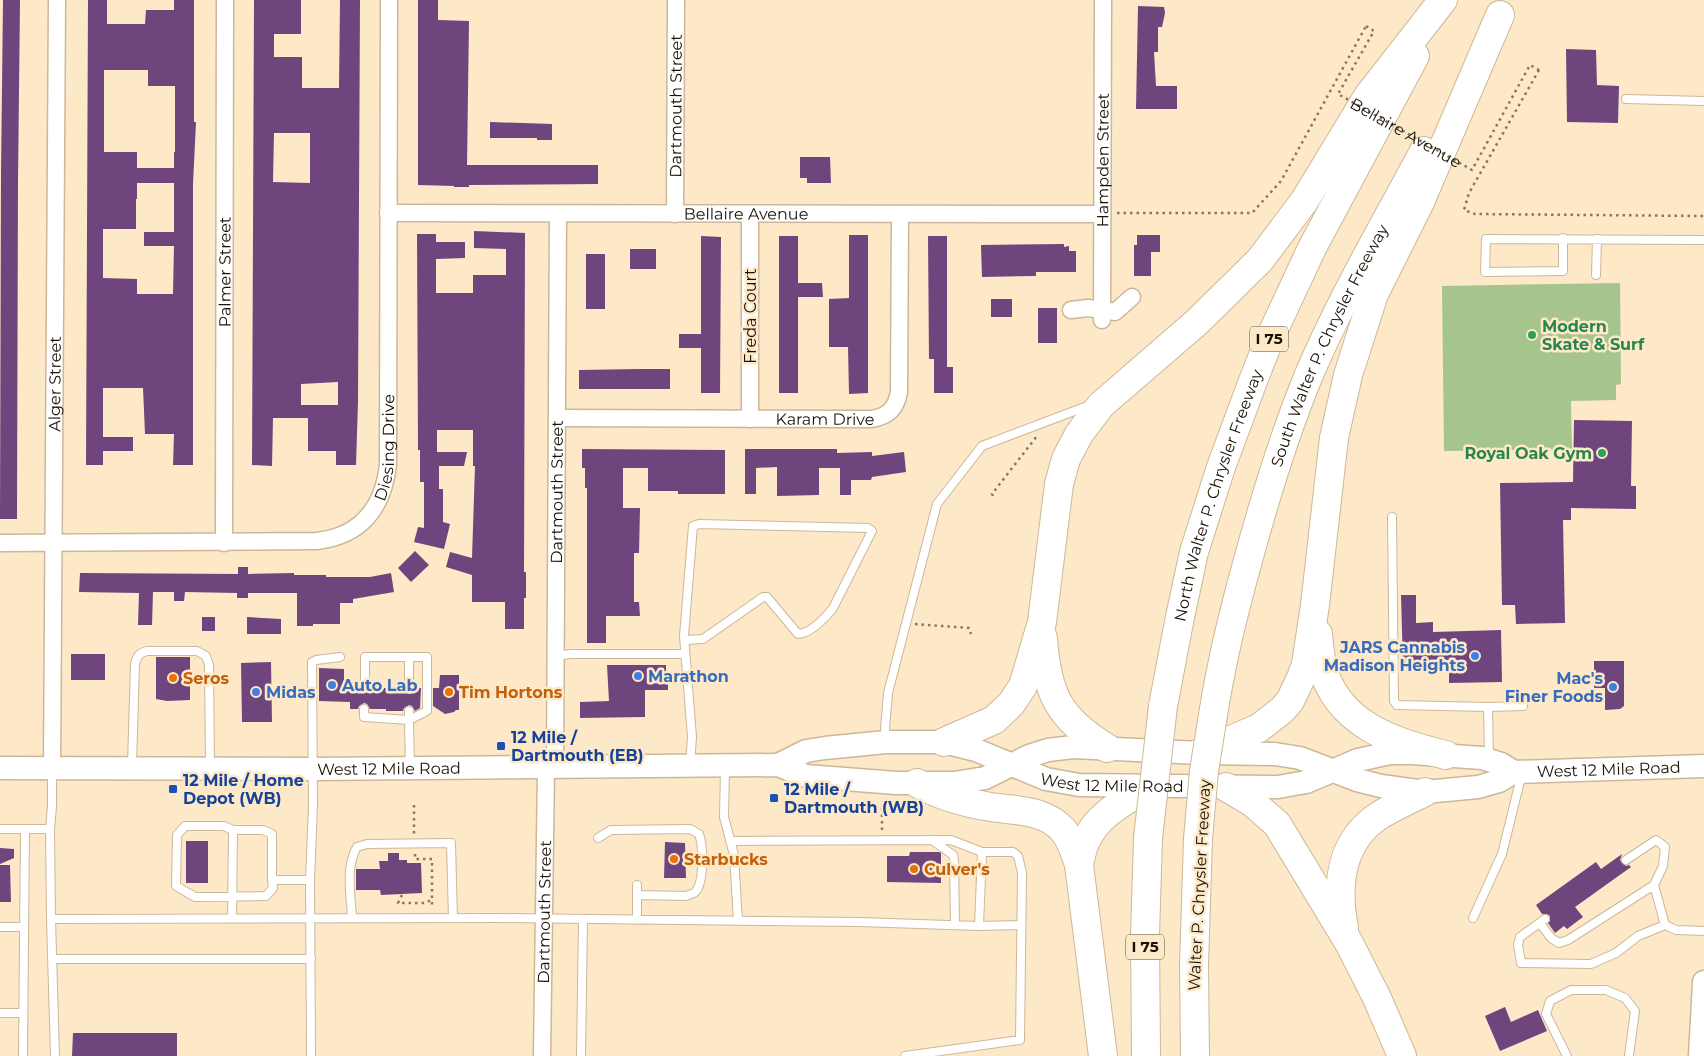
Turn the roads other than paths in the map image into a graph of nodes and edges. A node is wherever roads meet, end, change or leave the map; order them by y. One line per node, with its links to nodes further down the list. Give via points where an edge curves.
1 (57, 0): 29 (street, Alger Street)
2 (225, 0): 27 (street, Palmer Street)
3 (389, 0): 11 (street, Diesing Drive)
4 (676, 0): 13 (street, Dartmouth Street)
5 (1102, 0): 10 (street, Hampden Street)
6 (1444, 0): 23 (highway, via 1368,96 1305,200 1260,260 1197,322); 115 (highway, North Walter P. Chrysler Freeway / I 75, bridge, via 1312,248 1270,338 1221,467 1194,552 1164,706 1148,838)
7 (1503, 7): 30 (highway, via 1420,202 1377,287 1360,333 1334,438); 43 (highway, South Walter P. Chrysler Freeway, via 1351,287 1308,378 1287,431 1254,537)
8 (1626, 99): 9 (lane)
9 (1704, 101)
10 (1109, 213): 15 (street, Bellaire Avenue); 22 (street, Hampden Street)
11 (388, 214): 12 (street, Bellaire Avenue); 27 (street, Diesing Drive, via 388,465 380,499 373,512 351,531 331,539)
12 (558, 214): 13 (street, Bellaire Avenue); 24 (street, Dartmouth Street)
13 (675, 214): 14 (street, Bellaire Avenue)
14 (750, 214): 15 (street, Bellaire Avenue); 25 (street, Freda Court)
15 (900, 214): 25 (street, Karam Drive, via 899,392 891,412 872,420)
16 (1563, 238): 16 (lane, via 1486,239 1485,272 1563,271); 17 (lane)
17 (1597, 239): 18 (lane); 19 (lane)
18 (1704, 240)
19 (1596, 275)
20 (1132, 297): 22 (street, via 1115,312)
21 (1071, 310): 22 (street, via 1088,308)
22 (1102, 316)
23 (1108, 398): 31 (highway, via 1080,434 1066,459 1059,484); 45 (lane, via 982,446 937,504 888,693)
24 (557, 418): 25 (street, Karam Drive); 34 (street, Dartmouth Street)
25 (750, 419)
26 (1392, 517): 39 (lane, via 1394,701 1397,705)
27 (224, 542): 29 (street, Diesing Drive)
28 (0, 543): 29 (street, Diesing Drive)
29 (54, 543): 58 (street, Alger Street)
30 (1316, 605): 48 (highway, via 1306,664 1290,700 1259,728); 49 (highway, via 1322,664 1331,688 1345,708 1372,730 1414,747)
31 (1042, 622): 46 (highway, via 1023,686 1011,704 994,720); 47 (highway, via 1046,672 1052,694 1084,733)
32 (685, 640): 32 (lane, via 693,526 858,527 872,531 833,608 810,630 798,634 767,597 763,597 703,639); 33 (lane)
33 (685, 654): 34 (lane); 55 (lane, via 692,737)
34 (556, 656): 57 (street, Dartmouth Street)
35 (340, 657): 60 (lane, via 312,662)
36 (410, 658): 37 (lane, via 364,657); 38 (lane); 44 (lane, via 427,657 427,711)
37 (364, 681)
38 (409, 688)
39 (1488, 706): 40 (lane); 50 (lane)
40 (1523, 706)
41 (364, 709): 44 (lane, via 364,717)
42 (409, 711): 44 (lane)
43 (1213, 715): 116 (highway, Walter P. Chrysler Freeway, bridge, via 1198,839)
44 (409, 720): 61 (lane)
45 (886, 742): 46 (main road, West 12 Mile Road); 51 (main road, West 12 Mile Road, via 806,751)
46 (944, 742): 52 (main road, West 12 Mile Road, via 976,750)
47 (1107, 748): 48 (main road, West 12 Mile Road); 52 (main road, West 12 Mile Road, via 1048,750)
48 (1200, 753): 63 (main road, West 12 Mile Road, via 1275,754 1300,758)
49 (1446, 755): 50 (main road, West 12 Mile Road); 63 (main road, West 12 Mile Road, via 1382,754 1358,760)
50 (1489, 760): 64 (main road, West 12 Mile Road)
51 (778, 765): 53 (main road, West 12 Mile Road); 65 (main road, West 12 Mile Road, via 806,776)
52 (1011, 765): 65 (main road, West 12 Mile Road, via 985,778 954,784); 66 (main road, West 12 Mile Road, via 1061,783)
53 (726, 766): 55 (main road, West 12 Mile Road); 74 (lane, via 724,816)
54 (1704, 766): 64 (main road, West 12 Mile Road)
55 (690, 767): 57 (main road, West 12 Mile Road)
56 (0, 768): 58 (main road, West 12 Mile Road)
57 (551, 768): 61 (main road, West 12 Mile Road); 91 (street, Dartmouth Street)
58 (52, 769): 62 (main road, West 12 Mile Road); 71 (lane)
59 (210, 769): 60 (main road, West 12 Mile Road); 62 (main road, West 12 Mile Road); 62 (lane, via 209,665 206,656 197,652 147,651 140,652 135,664)
60 (312, 769): 61 (main road, West 12 Mile Road); 80 (lane)
61 (410, 769)
62 (132, 770)
63 (1335, 771): 67 (main road, West 12 Mile Road, via 1306,782 1278,787); 68 (main road, West 12 Mile Road, via 1381,786)
64 (1518, 772): 68 (main road, West 12 Mile Road, via 1478,787); 89 (lane, via 1502,854)
65 (917, 783): 78 (highway, via 956,800 1043,816 1063,830)
66 (1158, 785): 67 (main road, West 12 Mile Road); 78 (highway, via 1137,793 1098,823 1083,847)
67 (1226, 787): 102 (highway, via 1252,803 1276,824)
68 (1425, 792): 102 (highway, via 1379,816 1358,834 1350,847 1342,869 1340,891 1342,921)
69 (0, 829): 70 (lane)
70 (25, 829): 71 (lane); 100 (lane)
71 (50, 829): 90 (lane)
72 (233, 830): 79 (lane, via 263,830 272,834); 84 (lane); 84 (lane, via 224,826 185,826 177,835 176,886 194,897)
73 (598, 838): 83 (lane, via 610,830 690,829 699,834 702,841 701,879 694,894)
74 (730, 840): 75 (lane); 94 (lane, via 734,854)
75 (932, 840): 76 (lane, via 951,840); 95 (lane, via 953,854)
76 (982, 852): 96 (lane, via 1013,852 1018,856 1022,873); 98 (lane)
77 (1626, 860): 82 (lane, via 1656,840 1665,847 1663,866)
78 (1079, 865): 114 (highway)
79 (272, 880): 80 (lane); 84 (lane, via 273,888 266,896)
80 (310, 880): 86 (lane)
81 (637, 885): 83 (lane)
82 (1654, 886): 97 (lane); 97 (lane, via 1559,943 1550,938 1542,921 1520,937 1521,963 1591,964 1616,953 1638,936)
83 (637, 895): 93 (lane)
84 (232, 896): 85 (lane)
85 (232, 918): 86 (lane); 90 (lane)
86 (310, 918): 87 (lane); 104 (lane)
87 (352, 918): 88 (lane); 88 (lane, via 351,868 356,847 367,844 452,844)
88 (453, 918): 91 (lane)
89 (1473, 918)
90 (51, 919): 103 (lane)
91 (544, 919): 92 (lane); 111 (street, Dartmouth Street)
92 (583, 919): 93 (lane); 112 (lane)
93 (637, 920): 94 (lane)
94 (738, 921): 95 (lane)
95 (955, 925): 98 (lane)
96 (1020, 925): 98 (lane); 113 (lane, via 1020,1040)
97 (1665, 925): 101 (lane, via 1676,930)
98 (980, 926)
99 (0, 927): 100 (lane)
100 (23, 927): 107 (lane)
101 (1704, 932)
102 (1349, 943): 117 (highway)
103 (52, 959): 104 (lane); 109 (lane)
104 (311, 959): 110 (lane)
105 (1704, 982): 120 (main road)
106 (0, 1013): 107 (lane)
107 (23, 1013): 108 (lane)
108 (22, 1056)
109 (55, 1056)
110 (311, 1056)
111 (542, 1056)
112 (581, 1056)
113 (906, 1056)
114 (1103, 1056)
115 (1146, 1056)
116 (1195, 1056)
117 (1402, 1056)
118 (1567, 1056): 119 (lane, via 1546,1014 1550,1000 1571,990 1606,990 1625,998 1635,1011)
119 (1629, 1056)
120 (1700, 1056)

